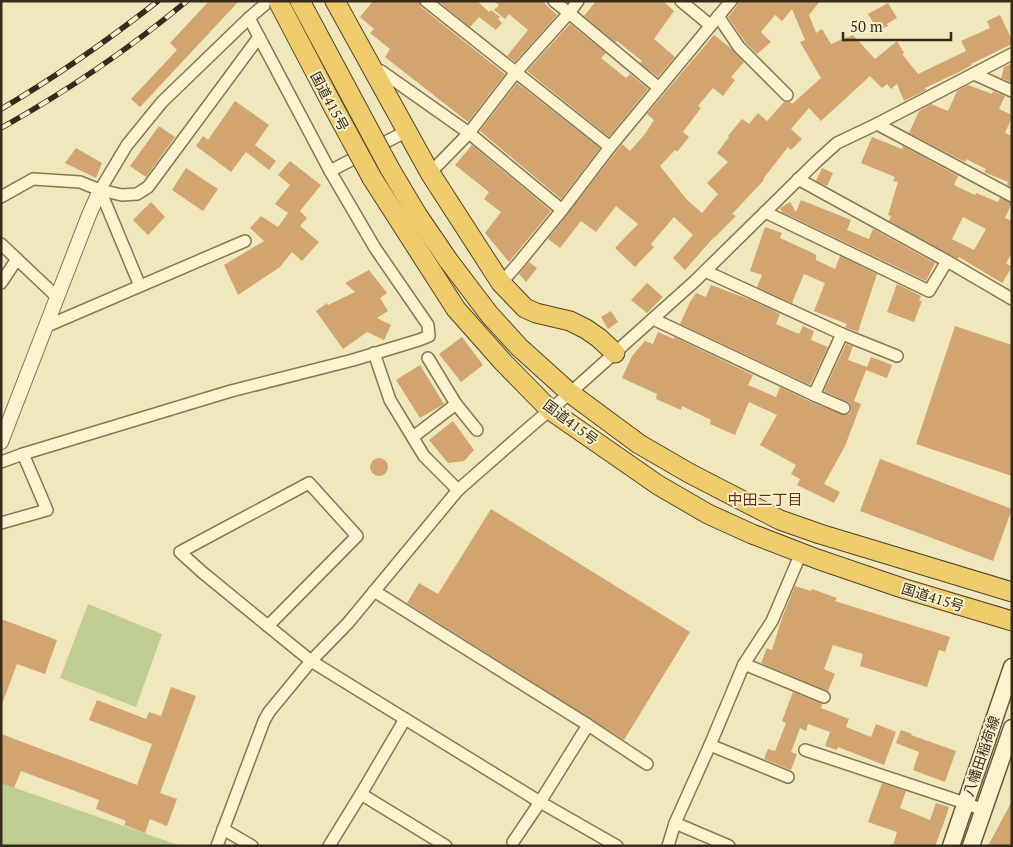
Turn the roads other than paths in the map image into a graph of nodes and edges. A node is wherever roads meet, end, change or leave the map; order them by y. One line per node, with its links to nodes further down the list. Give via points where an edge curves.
1 (269, 1): 11 (street)
2 (278, 1): 54 (highway, 国道415号, bridge, via 372,178 456,309)
3 (300, 1): 50 (highway, 国道415号, bridge, via 390,169 448,260 519,347)
4 (335, 1): 15 (highway)
5 (426, 1): 16 (street)
6 (554, 1): 10 (street)
7 (578, 1): 10 (street)
8 (681, 1): 12 (street)
9 (731, 1): 12 (street)
10 (569, 13): 16 (street); 18 (street)
11 (249, 18): 13 (street); 28 (street, via 162,102 127,144)
12 (714, 20): 18 (street); 20 (street)
13 (259, 37): 25 (street); 28 (street, via 148,187 136,194 122,195)
14 (1012, 54): 17 (street)
15 (374, 70): 22 (highway); 23 (street, via 381,71)
16 (516, 72): 23 (street); 24 (street)
17 (974, 74): 19 (street); 21 (street)
18 (659, 88): 24 (street)
19 (1012, 91)
20 (787, 95)
21 (877, 124): 27 (street, via 837,143); 29 (street)
22 (407, 131): 25 (street); 26 (highway)
23 (469, 133): 26 (street); 31 (street)
24 (610, 147): 31 (street)
25 (330, 171): 46 (street, via 375,248 428,326 429,336)
26 (430, 173): 39 (highway)
27 (798, 179): 32 (street); 36 (street)
28 (100, 190): 30 (street, via 80,182 33,180); 40 (street); 41 (street)
29 (1012, 196)
30 (1, 197)
31 (562, 210): 39 (street)
32 (765, 212): 36 (street, via 929,291); 37 (street)
33 (244, 240): 40 (street)
34 (1, 244): 35 (street)
35 (17, 259): 38 (street); 41 (street)
36 (947, 261): 42 (street)
37 (705, 271): 43 (street); 45 (street)
38 (1, 283)
39 (501, 283): 47 (highway, via 525,308 586,329)
40 (140, 286): 44 (street)
41 (57, 297): 44 (street)
42 (1012, 299)
43 (653, 319): 47 (street); 51 (street)
44 (47, 326): 57 (street)
45 (842, 334): 48 (street); 51 (street)
46 (374, 353): 56 (street, via 390,400); 58 (street, via 231,391)
47 (615, 353): 50 (street)
48 (898, 356)
49 (428, 358): 52 (street)
50 (570, 393): 54 (street); 64 (highway, 国道415号, via 638,444 780,520)
51 (814, 394): 53 (street)
52 (456, 404): 55 (street); 56 (street)
53 (844, 408)
54 (550, 410): 60 (street); 62 (highway, 国道415号, via 658,485 708,514)
55 (477, 430)
56 (412, 437): 60 (street, via 424,456)
57 (2, 438)
58 (23, 454): 59 (street); 61 (street, via 47,510)
59 (1, 462)
60 (458, 490): 63 (street)
61 (1, 524)
62 (801, 553): 65 (highway, 国道415号); 68 (street, via 772,621)
63 (374, 591): 67 (street); 72 (street)
64 (1012, 592)
65 (1012, 622)
66 (268, 626): 66 (street, via 180,552 309,483 356,536); 67 (street)
67 (311, 661): 71 (street); 83 (street, via 264,720)
68 (744, 664): 70 (street); 74 (street)
69 (1012, 667): 80 (main road, 八幡田稲荷線)
70 (824, 697)
71 (405, 719): 78 (street); 79 (street)
72 (588, 725): 76 (street); 79 (street)
73 (1012, 728): 81 (main road, 八幡田稲荷線)
74 (710, 746): 77 (street); 82 (street)
75 (806, 750): 80 (street)
76 (647, 764)
77 (788, 777)
78 (361, 794): 87 (street); 88 (street)
79 (540, 802): 84 (street); 89 (street)
80 (965, 803): 81 (street); 92 (main road, 八幡田稲荷線)
81 (983, 810): 93 (main road, 八幡田稲荷線)
82 (676, 823): 90 (street); 91 (street)
83 (223, 829): 85 (street); 86 (street)
84 (513, 842)
85 (217, 846)
86 (252, 846)
87 (329, 846)
88 (446, 846)
89 (616, 846)
90 (668, 846)
91 (729, 846)
92 (951, 846)
93 (971, 846)

